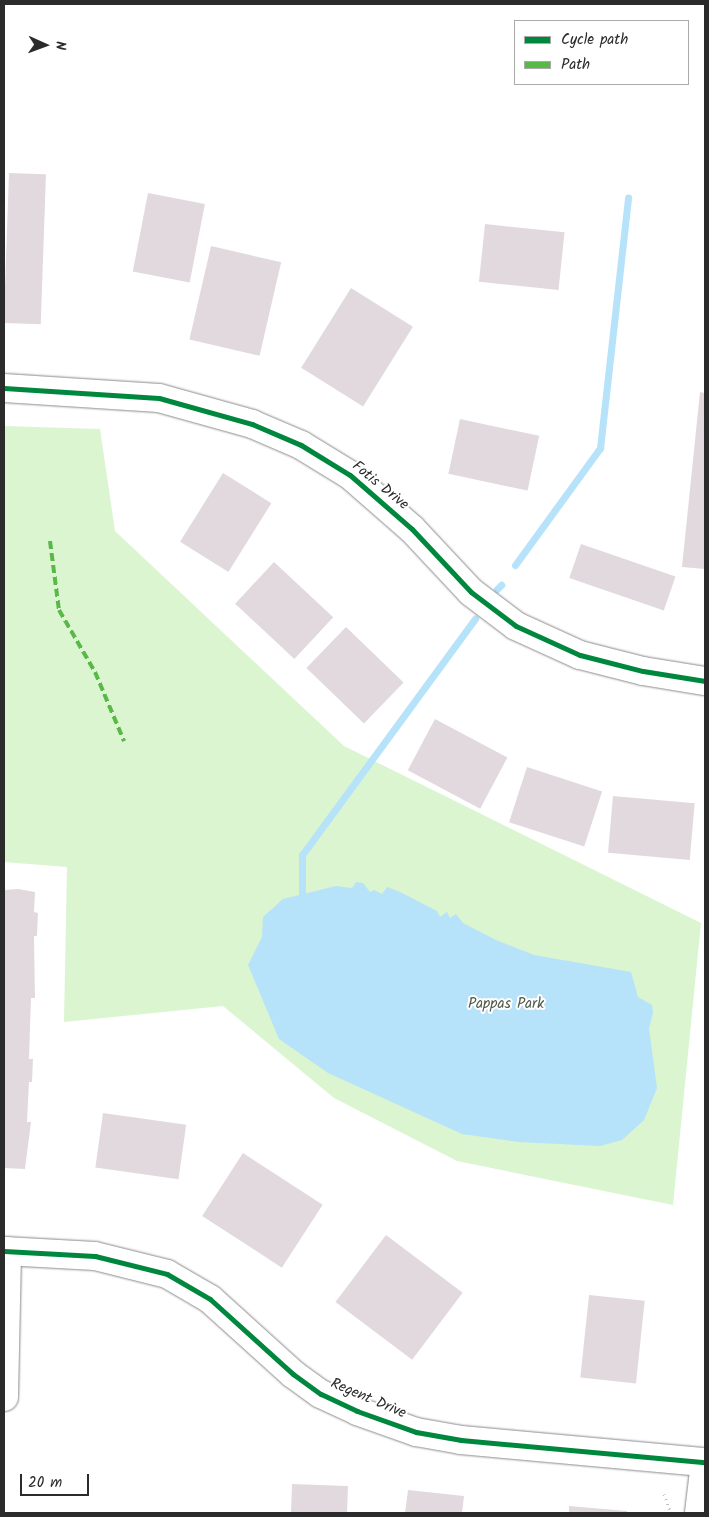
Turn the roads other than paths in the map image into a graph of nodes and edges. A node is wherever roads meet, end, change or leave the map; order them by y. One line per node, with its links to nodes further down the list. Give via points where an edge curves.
1 (4, 388): 2 (street, Fotis Drive, via 159,398 252,424 301,445 350,475 412,529 471,592 516,626 580,655 643,671)
2 (705, 681)
3 (5, 1251): 4 (street); 5 (street, Regent Drive, via 95,1256 166,1274 210,1299 293,1374 322,1394 357,1411 416,1432 461,1440)
4 (4, 1397)
5 (705, 1463): 6 (street)
6 (700, 1513)

